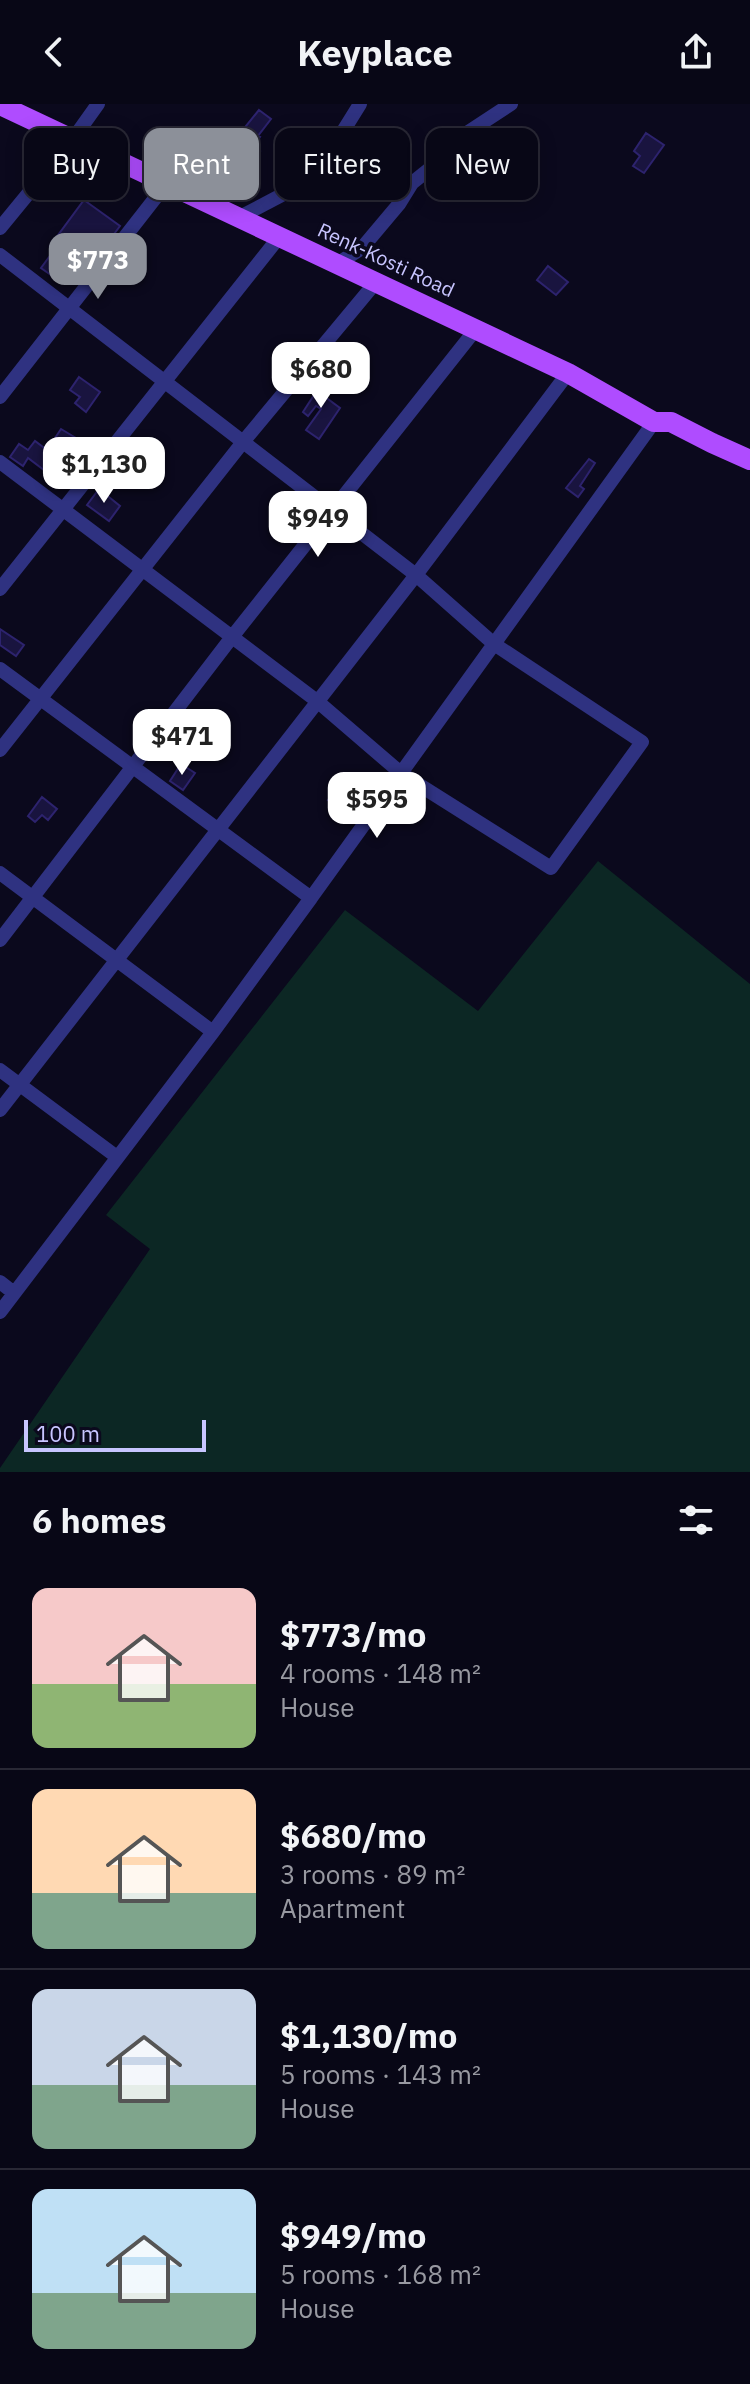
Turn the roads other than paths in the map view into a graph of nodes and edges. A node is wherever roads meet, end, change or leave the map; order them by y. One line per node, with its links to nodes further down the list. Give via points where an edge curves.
1 (98, 104): 6 (street)
2 (360, 104): 10 (street, via 314,178)
3 (511, 104): 14 (street, via 456,140 412,183 362,248)
4 (0, 105): 5 (main road, Renk-Kosti Road)
5 (49, 128)
6 (81, 128)
7 (24, 199): 11 (street)
8 (154, 200): 16 (street)
9 (204, 200): 10 (main road, Renk-Kosti Road)
10 (240, 217): 12 (main road, Renk-Kosti Road)
11 (0, 228)
12 (280, 236): 14 (main road, Renk-Kosti Road); 19 (street)
13 (0, 255): 16 (street)
14 (337, 264): 15 (main road, Renk-Kosti Road)
15 (376, 282): 17 (main road, Renk-Kosti Road); 22 (street)
16 (68, 308): 19 (street); 20 (street)
17 (476, 329): 18 (main road, Renk-Kosti Road); 26 (street)
18 (568, 373): 21 (main road, Renk-Kosti Road); 28 (street)
19 (164, 381): 22 (street); 25 (street)
20 (0, 397)
21 (654, 422): 23 (main road, Renk-Kosti Road, via 671,422); 31 (street)
22 (243, 442): 26 (street); 27 (street)
23 (750, 460)
24 (0, 462): 25 (street)
25 (64, 510): 27 (street); 29 (street)
26 (332, 511): 28 (street); 30 (street)
27 (144, 570): 30 (street); 33 (street)
28 (416, 575): 31 (street); 34 (street)
29 (0, 589)
30 (232, 637): 34 (street); 36 (street)
31 (494, 644): 37 (street); 37 (street, via 642,742 551,868)
32 (0, 669): 33 (street)
33 (40, 698): 35 (street); 36 (street)
34 (317, 701): 37 (street); 38 (street)
35 (0, 750)
36 (133, 767): 38 (street); 40 (street)
37 (402, 774): 41 (street)
38 (217, 829): 41 (street); 43 (street)
39 (0, 873): 40 (street)
40 (33, 898): 42 (street); 43 (street)
41 (311, 898): 44 (street)
42 (0, 940)
43 (117, 960): 44 (street); 46 (street)
44 (213, 1032): 48 (street)
45 (0, 1070): 46 (street)
46 (20, 1085): 47 (street); 48 (street)
47 (0, 1110)
48 (117, 1157): 50 (street)
49 (0, 1282): 50 (street)
50 (14, 1293): 51 (street)
51 (0, 1312)

